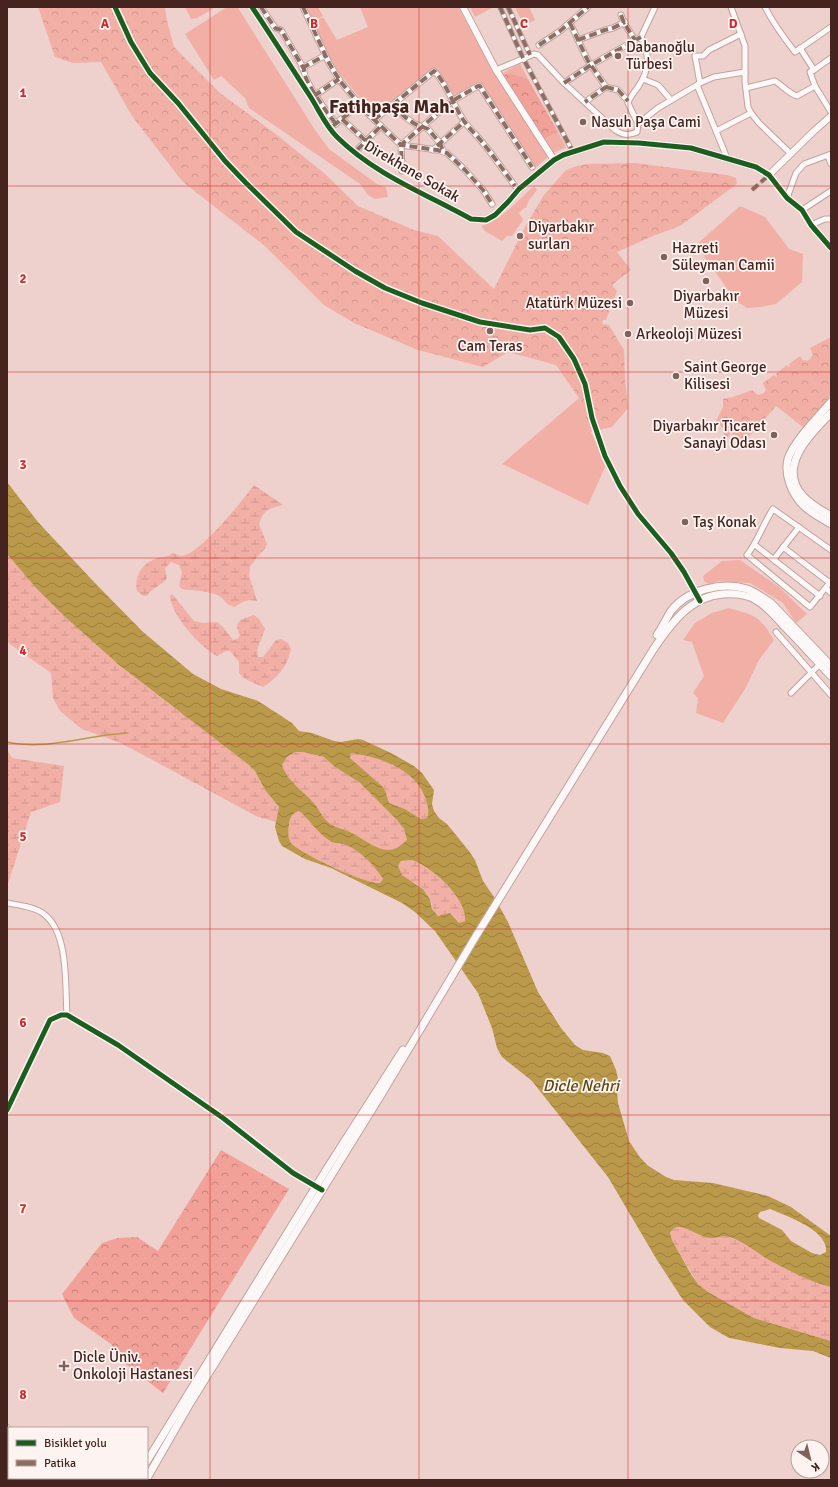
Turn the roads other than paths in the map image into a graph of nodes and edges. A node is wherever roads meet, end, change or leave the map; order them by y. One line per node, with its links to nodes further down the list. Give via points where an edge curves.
1 (115, 7): 89 (street, via 131,42 150,73 225,161 296,232 385,288 422,303 480,322 530,330 545,328 559,337 574,359 582,377 605,456 620,486)
2 (252, 7): 65 (street, Direkhane Sokak, via 327,125 353,151 385,173 472,219 486,220 495,215 519,189)
3 (261, 7): 27 (street, via 275,28 280,28)
4 (303, 7): 23 (street)
5 (463, 7): 28 (street)
6 (500, 7): 24 (street)
7 (508, 7): 22 (street)
8 (588, 7): 13 (street)
9 (656, 7): 17 (street)
10 (731, 7): 16 (street)
11 (765, 7): 21 (street, via 795,52)
12 (621, 15): 14 (street)
13 (570, 23): 18 (street); 20 (street)
14 (625, 23): 18 (street); 19 (street)
15 (831, 27): 21 (street)
16 (741, 34): 30 (street, via 745,46); 34 (street, via 709,50 703,56 695,56)
17 (641, 37): 19 (street); 32 (street, via 648,59)
18 (578, 40): 26 (street)
19 (635, 40): 26 (street)
20 (539, 46)
21 (800, 48): 29 (street)
22 (532, 54): 24 (street); 33 (street, via 538,55)
23 (324, 56): 27 (street); 31 (street)
24 (523, 58): 28 (street); 61 (street)
25 (831, 58): 29 (street)
26 (590, 65): 33 (street); 36 (street)
27 (302, 68): 38 (street)
28 (496, 70): 65 (street)
29 (814, 70): 35 (street, via 810,72)
30 (745, 72): 34 (street, via 714,77); 37 (street)
31 (339, 79): 38 (street); 43 (street)
32 (643, 79): 39 (street, via 658,85); 41 (street)
33 (564, 83): 42 (street)
34 (699, 84): 39 (street); 54 (street)
35 (815, 86): 37 (street, via 797,96 775,81); 45 (street)
36 (606, 87): 41 (street, via 618,90); 42 (street)
37 (746, 88): 46 (street)
38 (315, 95): 48 (street, via 335,125)
39 (671, 100): 51 (street)
40 (452, 101): 44 (street, via 434,71); 50 (street); 53 (street); 67 (street, via 480,86)
41 (628, 101): 51 (street)
42 (585, 102): 51 (street, via 614,130 623,135 637,132)
43 (360, 104): 48 (street); 49 (street)
44 (393, 105): 49 (street); 53 (street, via 405,117)
45 (831, 112)
46 (751, 113): 54 (street); 62 (street)
47 (831, 116): 62 (street)
48 (342, 119): 55 (street)
49 (374, 120): 52 (street)
50 (464, 122): 56 (street); 70 (street, via 489,150)
51 (638, 124)
52 (381, 126): 55 (street); 57 (street)
53 (422, 126): 56 (street); 57 (street)
54 (716, 130): 64 (street)
55 (366, 141): 58 (street)
56 (440, 143): 59 (street); 60 (street)
57 (401, 145): 59 (street); 68 (street)
58 (357, 150)
59 (433, 150): 60 (street)
60 (443, 151): 73 (street, via 465,170)
61 (573, 152): 64 (street, Direkhane Sokak, via 604,142 639,143 691,148); 65 (street, Direkhane Sokak)
62 (790, 153): 69 (street)
63 (830, 155): 66 (street); 72 (street, via 804,164 796,173)
64 (727, 158): 69 (street, Direkhane Sokak, via 756,167)
65 (554, 160)
66 (831, 164)
67 (532, 167)
68 (402, 171)
69 (769, 175): 72 (street)
70 (515, 186)
71 (831, 191): 74 (street)
72 (787, 198): 74 (street)
73 (492, 204)
74 (802, 210): 76 (street)
75 (831, 219): 76 (street)
76 (811, 225): 77 (street)
77 (831, 248)
78 (831, 402): 81 (main road, via 804,433 788,459 787,474 795,496 803,505)
79 (831, 413): 80 (main road, via 806,439 794,462 794,473 796,486 803,496)
80 (831, 516)
81 (831, 524)
82 (799, 527): 83 (street, via 772,509); 84 (street); 85 (street)
83 (755, 545): 86 (street); 91 (street, via 747,556 810,608)
84 (783, 547): 86 (street); 87 (street)
85 (831, 550)
86 (774, 559): 91 (street)
87 (830, 582): 88 (street)
88 (826, 588): 90 (street); 91 (street)
89 (697, 592): 92 (street); 95 (main road, via 730,587 746,589 760,595 771,603); 98 (main road, via 671,611)
90 (831, 593)
91 (820, 596)
92 (700, 601): 94 (main road, via 728,594 756,599); 98 (main road, via 677,616)
93 (776, 632): 96 (street)
94 (820, 664): 96 (street); 97 (main road)
95 (831, 666)
96 (811, 673): 99 (street); 100 (street)
97 (831, 676)
98 (626, 691): 104 (main road)
99 (791, 693)
100 (831, 695)
101 (7, 903): 102 (street, via 45,914 55,927 64,961)
102 (67, 1015): 103 (street, via 50,1020); 104 (street, via 118,1045 223,1118 292,1173)
103 (7, 1110)
104 (319, 1188): 105 (main road); 106 (main road)
105 (148, 1459)
106 (148, 1476)

